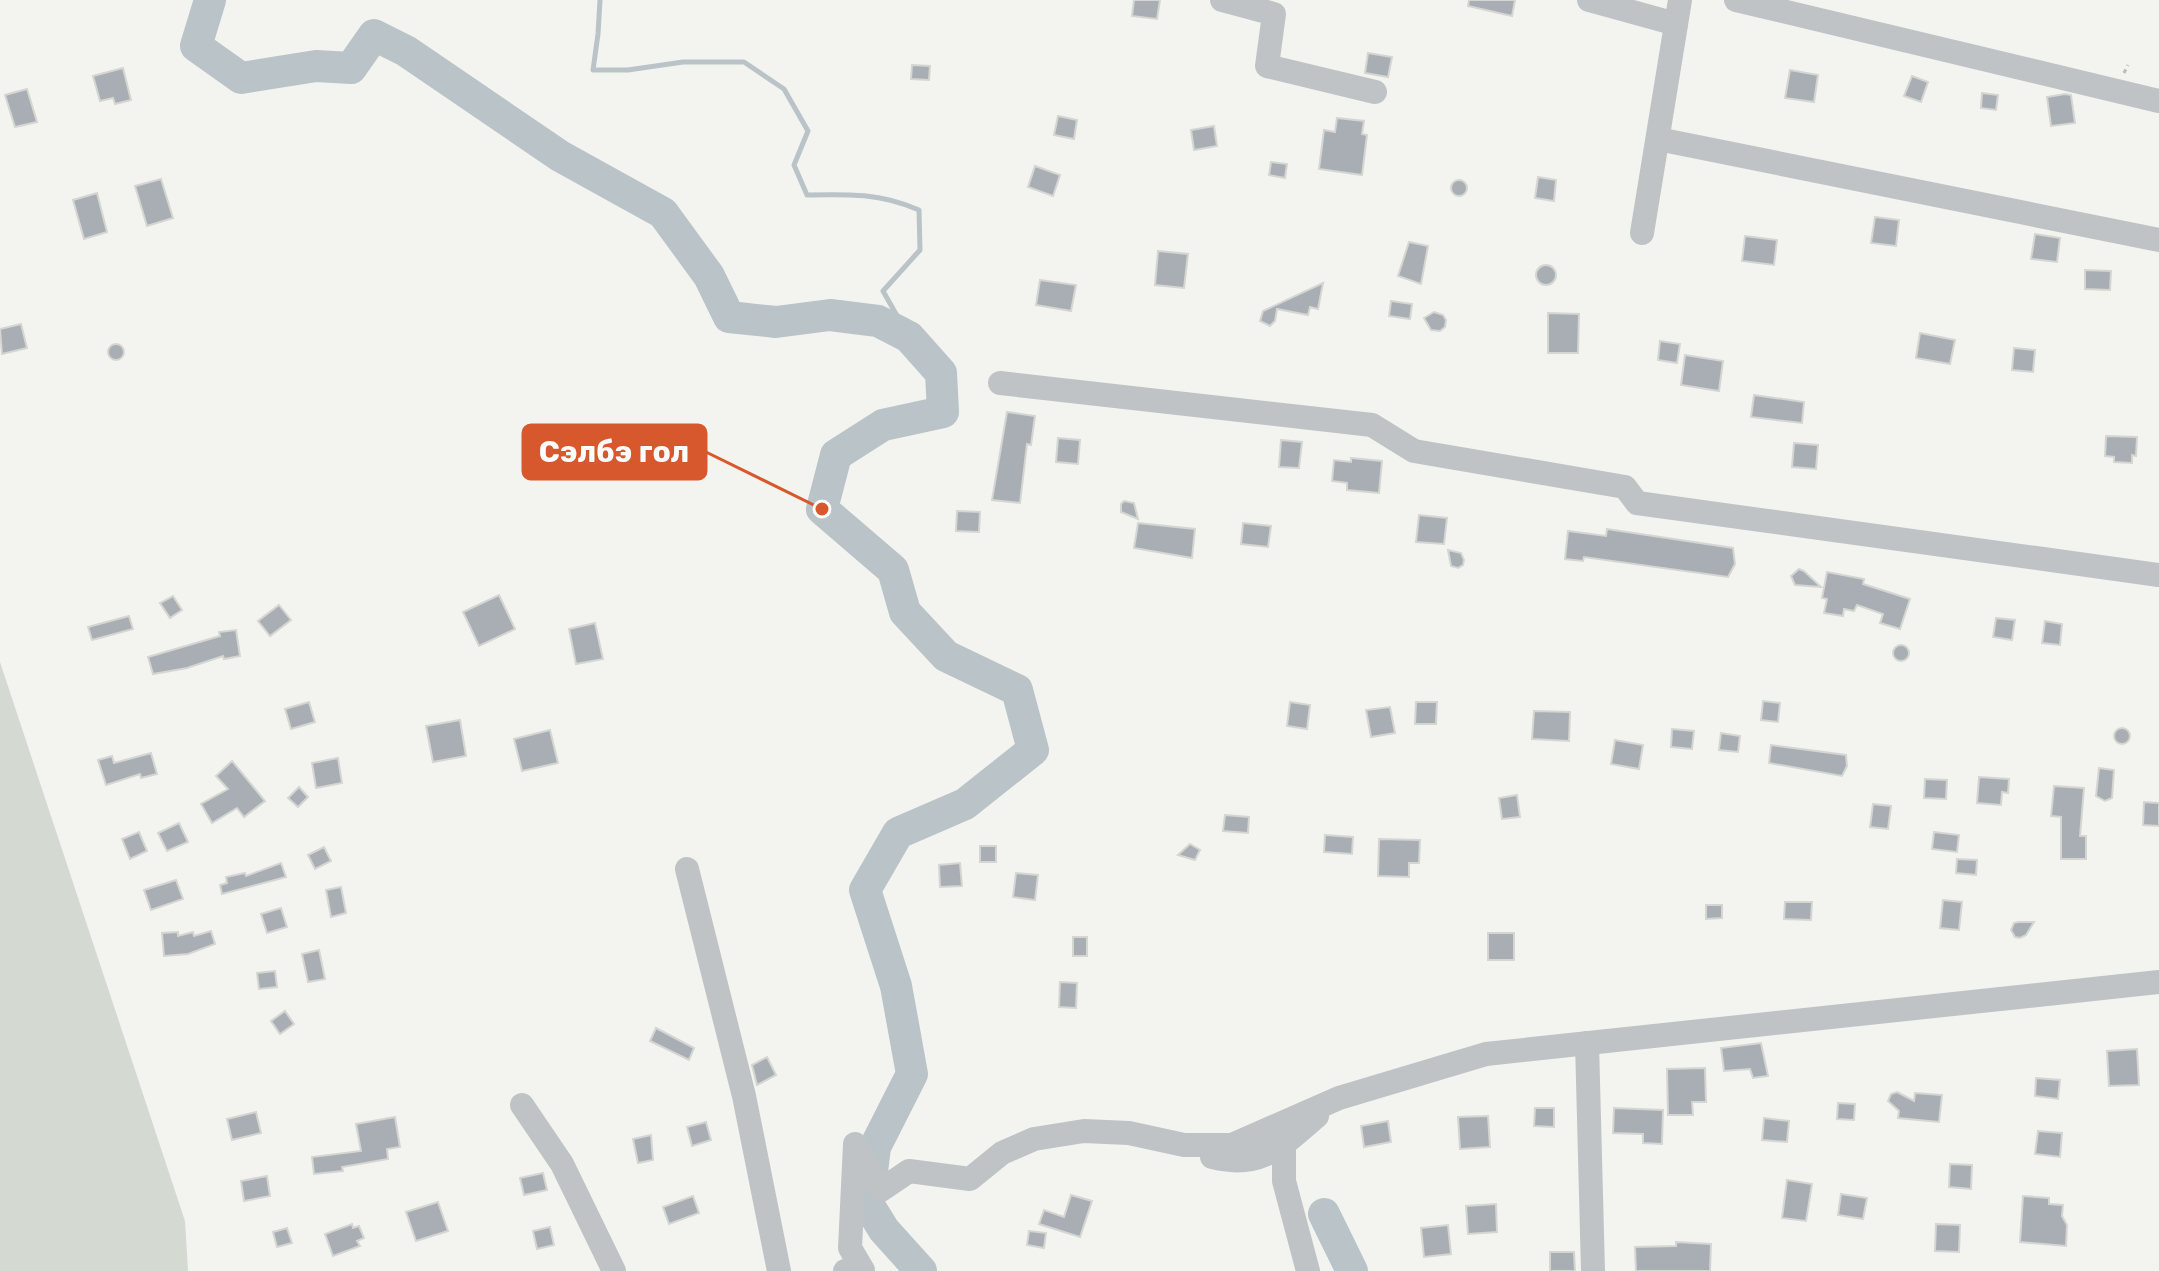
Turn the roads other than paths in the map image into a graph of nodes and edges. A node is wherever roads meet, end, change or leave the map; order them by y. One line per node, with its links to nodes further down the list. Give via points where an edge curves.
1 (1222, 0): 6 (street, via 1274,14 1267,66)
2 (1589, 0): 5 (street)
3 (1680, 0): 5 (street)
4 (1736, 0): 7 (street)
5 (1676, 24): 8 (street)
6 (1375, 92)
7 (2159, 101)
8 (1658, 139): 9 (street); 10 (street)
9 (1642, 233)
10 (2159, 240)
11 (1000, 383): 12 (street, via 1372,425 1414,451 1625,487 1637,503)
12 (2159, 575)
13 (687, 869): 21 (street, via 744,1096)
14 (2159, 982): 15 (street)
15 (1587, 1043): 16 (street, via 1486,1054); 24 (street)
16 (1339, 1098): 18 (street, via 1232,1145); 19 (street)
17 (522, 1105): 20 (street, via 562,1164)
18 (1184, 1145): 19 (street, via 1216,1158 1241,1159); 22 (street, via 1129,1133 1084,1131 1034,1139 1002,1153 970,1179 909,1171 881,1190 855,1144 850,1248 863,1270)
19 (1284, 1146): 23 (street, via 1284,1181)
20 (614, 1271)
21 (779, 1271)
22 (845, 1271)
23 (1308, 1271)
24 (1593, 1271)

